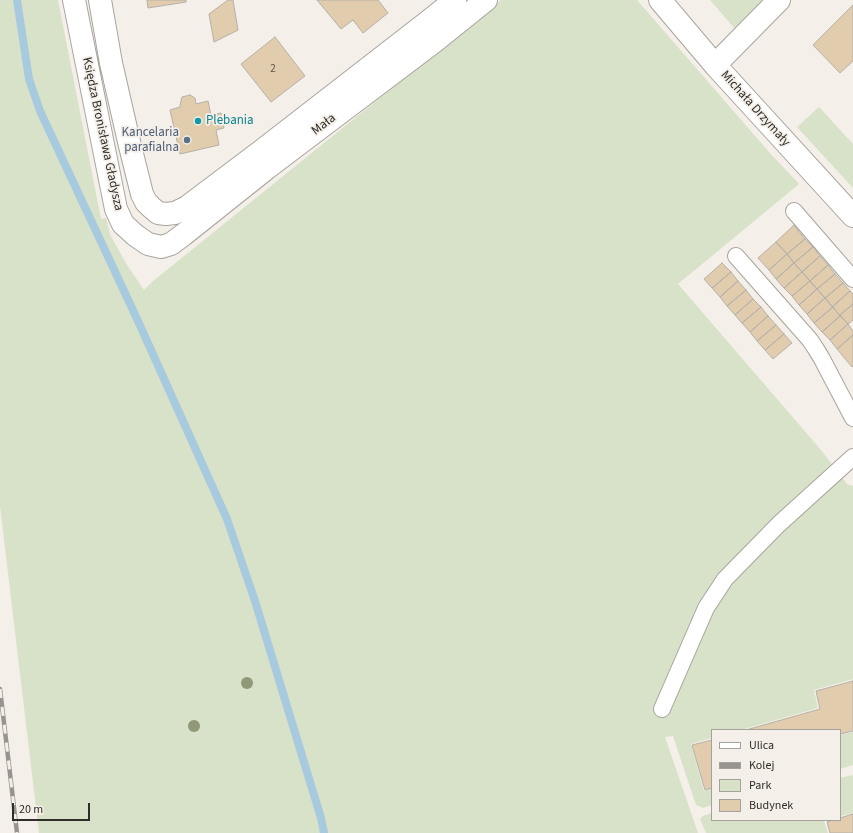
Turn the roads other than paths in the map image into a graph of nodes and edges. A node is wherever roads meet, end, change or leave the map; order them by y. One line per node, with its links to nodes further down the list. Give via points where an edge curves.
1 (74, 0): 11 (street, Księdza Bronisława Gładysza, via 116,209 123,224 135,235 148,244)
2 (100, 0): 9 (street, Księdza Bronisława Gładysza, via 111,63 142,194 146,202 158,212)
3 (455, 0): 9 (street, Mała, via 260,152 187,207)
4 (486, 0): 11 (street, Mała, via 267,168 183,236)
5 (660, 0): 7 (street, Michała Drzymały)
6 (779, 0): 7 (street)
7 (715, 65): 10 (street, Michała Drzymały)
8 (794, 211): 13 (lane)
9 (175, 212)
10 (853, 216)
11 (161, 247)
12 (736, 256): 14 (lane, via 810,340)
13 (853, 279)
14 (853, 418)
15 (853, 457): 16 (lane, via 779,524 725,579 706,608)
16 (662, 709)

